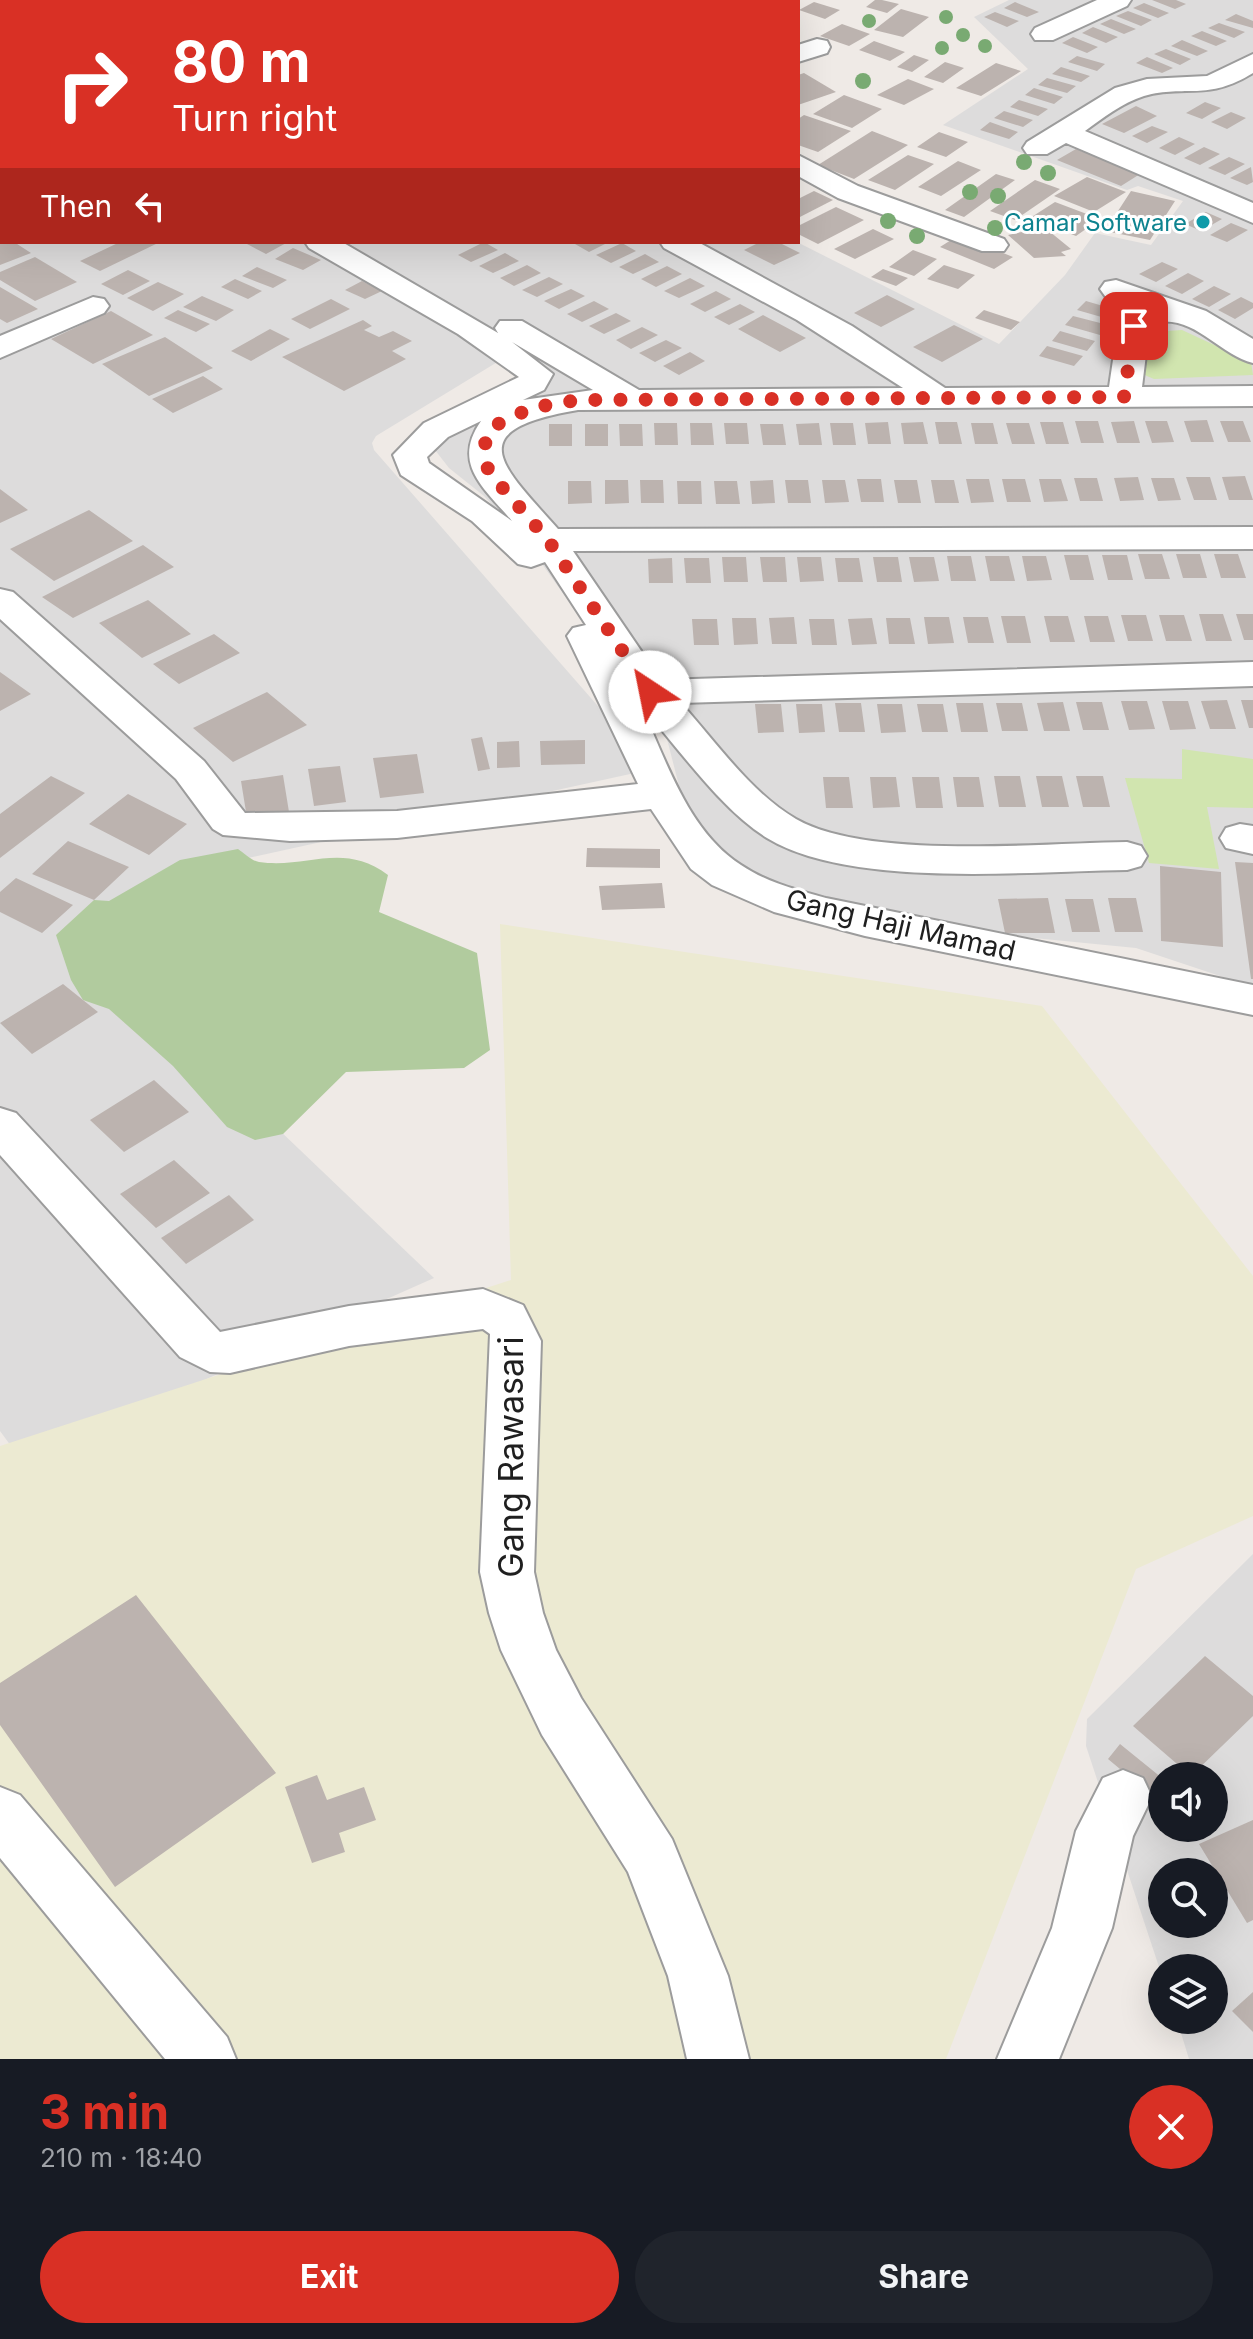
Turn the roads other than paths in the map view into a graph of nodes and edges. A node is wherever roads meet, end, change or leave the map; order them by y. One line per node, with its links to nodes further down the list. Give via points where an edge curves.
1 (1118, 0): 2 (street)
2 (1044, 34)
3 (1253, 62): 4 (street)
4 (1212, 84): 5 (street); 6 (street, via 1143,88 1093,109)
5 (1239, 95)
6 (1068, 134): 7 (street); 9 (street)
7 (1037, 148)
8 (800, 165): 13 (street, via 848,192)
9 (1253, 214)
10 (323, 244): 28 (street, Gang Haji Mamad, via 479,334 537,374 532,383 436,430 410,455 413,468 484,514 548,576 590,643)
11 (370, 244): 22 (street)
12 (679, 244): 19 (street, via 778,295 885,359)
13 (993, 245)
14 (1116, 289): 16 (street)
15 (93, 306): 17 (street)
16 (1168, 311): 18 (street, via 1204,322); 21 (street, via 1134,326)
17 (0, 348)
18 (1253, 353)
19 (935, 396): 21 (street); 22 (street)
20 (1253, 396): 21 (street)
21 (1124, 397)
22 (633, 400): 24 (street, via 578,400 531,408 494,426 485,440 488,471)
23 (1253, 538): 24 (street)
24 (548, 540): 27 (street)
25 (2, 604): 28 (street, via 190,770 237,826 309,828 493,816)
26 (1253, 674): 27 (street)
27 (650, 692): 29 (street, via 746,800 780,828 809,842 854,854 919,858)
28 (662, 794): 30 (street, Gang Haji Mamad, via 708,861 744,885 824,912)
29 (1127, 856)
30 (1253, 1000)
31 (0, 1125): 35 (street, Gang Rawasari, via 210,1352 230,1353 349,1326 483,1309 502,1314 513,1325 507,1572 516,1617 538,1678 561,1720 647,1849 688,1946)
32 (1123, 1797): 36 (street, via 1105,1831 1079,1939)
33 (0, 1814): 34 (street)
34 (205, 2059)
35 (718, 2059)
36 (1028, 2059)

